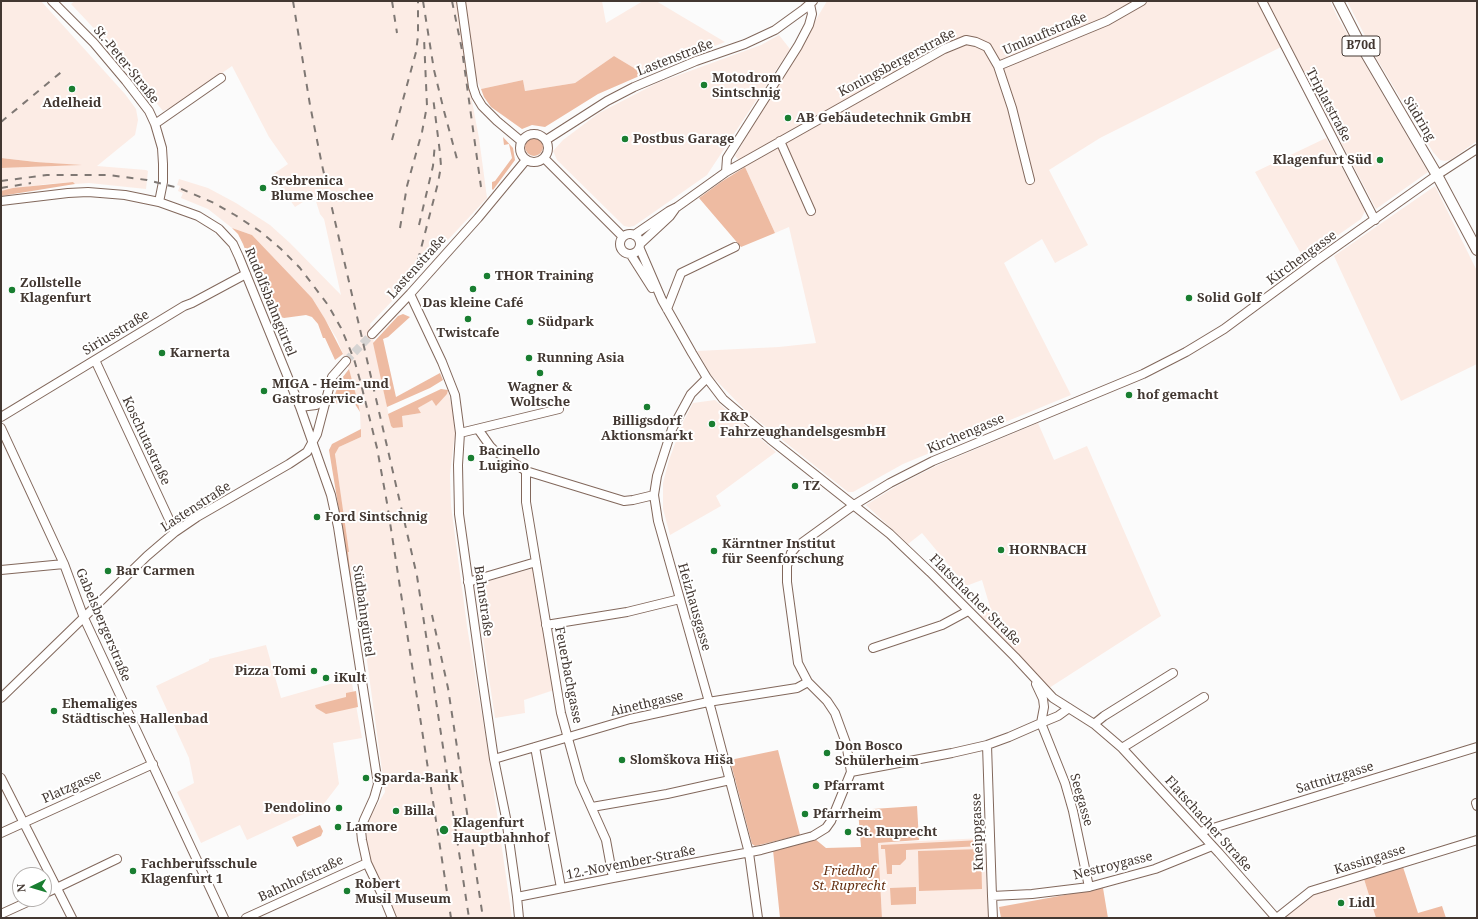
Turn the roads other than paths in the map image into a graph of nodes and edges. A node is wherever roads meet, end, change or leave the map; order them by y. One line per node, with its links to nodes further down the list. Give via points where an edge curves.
1 (52, 1): 9 (street, St.-Peter-Straße, via 94,43 149,111)
2 (461, 1): 11 (street, via 476,96 497,121)
3 (1142, 1): 7 (street, Umlauftstraße, via 1106,21)
4 (1262, 1): 23 (street, Triplatstraße)
5 (1338, 1): 17 (main road, Südring / B70d)
6 (811, 2): 10 (street, Lastenstraße, via 775,30 634,87); 16 (street, via 812,14 809,25 727,158)
7 (998, 66): 12 (street, Koningsbergerstraße, via 987,47 966,40 956,43); 18 (street, Koningsbergerstraße, via 1012,108)
8 (221, 78): 9 (street)
9 (155, 124): 20 (street, St.-Peter-Straße, via 162,148 163,164)
10 (546, 140): 11 (street, via 534,133 525,136); 14 (street, via 548,152)
11 (521, 141): 15 (street, via 519,148)
12 (780, 141): 16 (street, Koningsbergerstraße); 22 (street)
13 (1477, 149): 17 (street, Kirchengasse)
14 (544, 158): 15 (street, via 539,162); 25 (street)
15 (526, 160): 31 (street, Lastenstraße, via 495,199)
16 (726, 172): 21 (street, Koningsbergerstraße)
17 (1437, 175): 23 (street, Kirchengasse); 28 (main road, Südring / B70d)
18 (1030, 180)
19 (1, 201): 20 (street, Rudolfsbahngürtel, via 88,192 126,195)
20 (159, 202): 30 (street, Rudolfsbahngürtel, via 198,216 219,229 233,244)
21 (677, 207): 24 (street, Koningsbergerstraße); 26 (street, Koningsbergerstraße)
22 (811, 211)
23 (1375, 220): 48 (street, Kirchengasse, via 1224,329 1186,352 1136,377 933,460)
24 (634, 235): 25 (street, via 628,234); 26 (street, via 639,238)
25 (623, 237): 29 (street, via 620,246 622,251)
26 (640, 246): 29 (street, via 636,253); 32 (street, Flatschacher Straße)
27 (735, 247): 33 (street, via 681,273)
28 (1477, 250)
29 (631, 255): 32 (street, Flatschacher Straße, via 656,295)
30 (246, 274): 35 (street, Siriusstraße, via 184,306); 39 (street, Rudolfsbahngürtel)
31 (410, 294): 34 (street, Lastenstraße); 44 (street, Bahnstraße, via 453,388)
32 (662, 300): 33 (street, Flatschacher Straße)
33 (667, 309): 37 (street, Flatschacher Straße)
34 (372, 334)
35 (95, 360): 41 (street, Siriusstraße); 49 (street, Koschutastraße)
36 (346, 361): 38 (street, Lastenstraße, via 332,377)
37 (707, 378): 47 (street, Heizhausgasse, via 691,394 672,429 657,476); 48 (street, Flatschacher Straße, via 723,399)
38 (326, 399): 39 (street, via 316,405); 45 (street, Lastenstraße)
39 (300, 407): 45 (street, Rudolfsbahngürtel)
40 (559, 409): 43 (street)
41 (1, 417)
42 (1, 428): 51 (street, Gabelsbergerstraße)
43 (478, 429): 44 (street); 46 (street, via 495,451)
44 (460, 433): 53 (street, Bahnstraße, via 458,493)
45 (313, 442): 49 (street, Lastenstraße, via 302,456); 86 (street, Südbahngürtel, via 334,509 376,768 378,784 361,830)
46 (526, 471): 47 (street, via 624,501); 50 (street, Feuerbachgasse, via 526,502)
47 (654, 495): 54 (street, Heizhausgasse, via 658,521)
48 (854, 505): 55 (street, Flatschacher Straße, via 915,556); 61 (street, Kirchengasse, via 796,547 788,559 787,582 796,654)
49 (175, 532): 56 (street, Lastenstraße)
50 (536, 562): 53 (street); 57 (street, Feuerbachgasse)
51 (64, 564): 52 (street); 56 (street, Gabelsbergerstraße)
52 (1, 570)
53 (468, 582): 73 (street, Bahnstraße)
54 (680, 599): 57 (street, via 627,612); 64 (street, Heizhausgasse)
55 (968, 611): 58 (street, via 942,625); 60 (street, Flatschacher Straße)
56 (84, 618): 63 (street, Lastenstraße); 74 (street, Gabelsbergerstraße)
57 (546, 624): 68 (street, Feuerbachgasse, via 561,713)
58 (873, 648)
59 (1173, 673): 67 (street)
60 (1033, 677): 65 (street, Flatschacher Straße, via 1053,698); 66 (street, via 1043,703)
61 (808, 682): 64 (street, Ainethgasse, via 797,688); 75 (street, Kirchengasse, via 835,713 846,743)
62 (1204, 697): 72 (street)
63 (1, 698)
64 (708, 702): 68 (street, Ainethgasse); 77 (street, Heizhausgasse)
65 (1069, 708): 66 (street); 67 (street, Flatschacher Straße)
66 (1041, 723): 69 (street); 88 (street, Seegasse, via 1065,783)
67 (1094, 724): 72 (street, Flatschacher Straße)
68 (568, 736): 70 (street, Ainethgasse); 78 (street, Feuerbachgasse, via 580,782)
69 (987, 745): 75 (street, via 952,754); 92 (street, Kneippgasse)
70 (535, 747): 73 (street, Ainethgasse); 90 (street)
71 (1477, 747): 80 (street, Sattnitzgasse)
72 (1122, 748): 80 (street, Flatschacher Straße)
73 (494, 759): 93 (street, Bahnstraße, via 506,818)
74 (153, 764): 79 (street, Platzgasse); 97 (street, Gabelsbergerstraße)
75 (851, 772): 84 (street, via 826,828 813,836)
76 (1, 778): 79 (street)
77 (730, 780): 78 (street); 84 (street, Heizhausgasse)
78 (592, 807): 87 (street, Feuerbachgasse, via 606,840)
79 (23, 822): 81 (street, Platzgasse); 89 (street)
80 (1200, 832): 83 (street, Flatschacher Straße)
81 (1, 833)
82 (1477, 840): 103 (street, Kassingasse, via 1311,891)
83 (1212, 846): 88 (street, Nestroygasse, via 1155,869); 103 (street, Flatschacher Straße)
84 (749, 853): 87 (street, 12.-November-Straße); 101 (street, Heizhausgasse)
85 (117, 859): 89 (street)
86 (366, 863): 98 (street, Bahnhofstraße); 99 (street, Südbahngürtel)
87 (613, 878): 90 (street, 12.-November-Straße)
88 (1089, 887): 92 (street, Nestroygasse)
89 (57, 888): 91 (street); 96 (street)
90 (561, 888): 93 (street, 12.-November-Straße)
91 (52, 890)
92 (992, 896): 102 (street, Kneippgasse)
93 (517, 897): 100 (street, Bahnstraße)
94 (16, 907): 95 (street)
95 (1, 914)
96 (72, 918)
97 (224, 918)
98 (246, 918)
99 (392, 918)
100 (519, 918)
101 (758, 918)
102 (993, 918)
103 (1276, 918)

